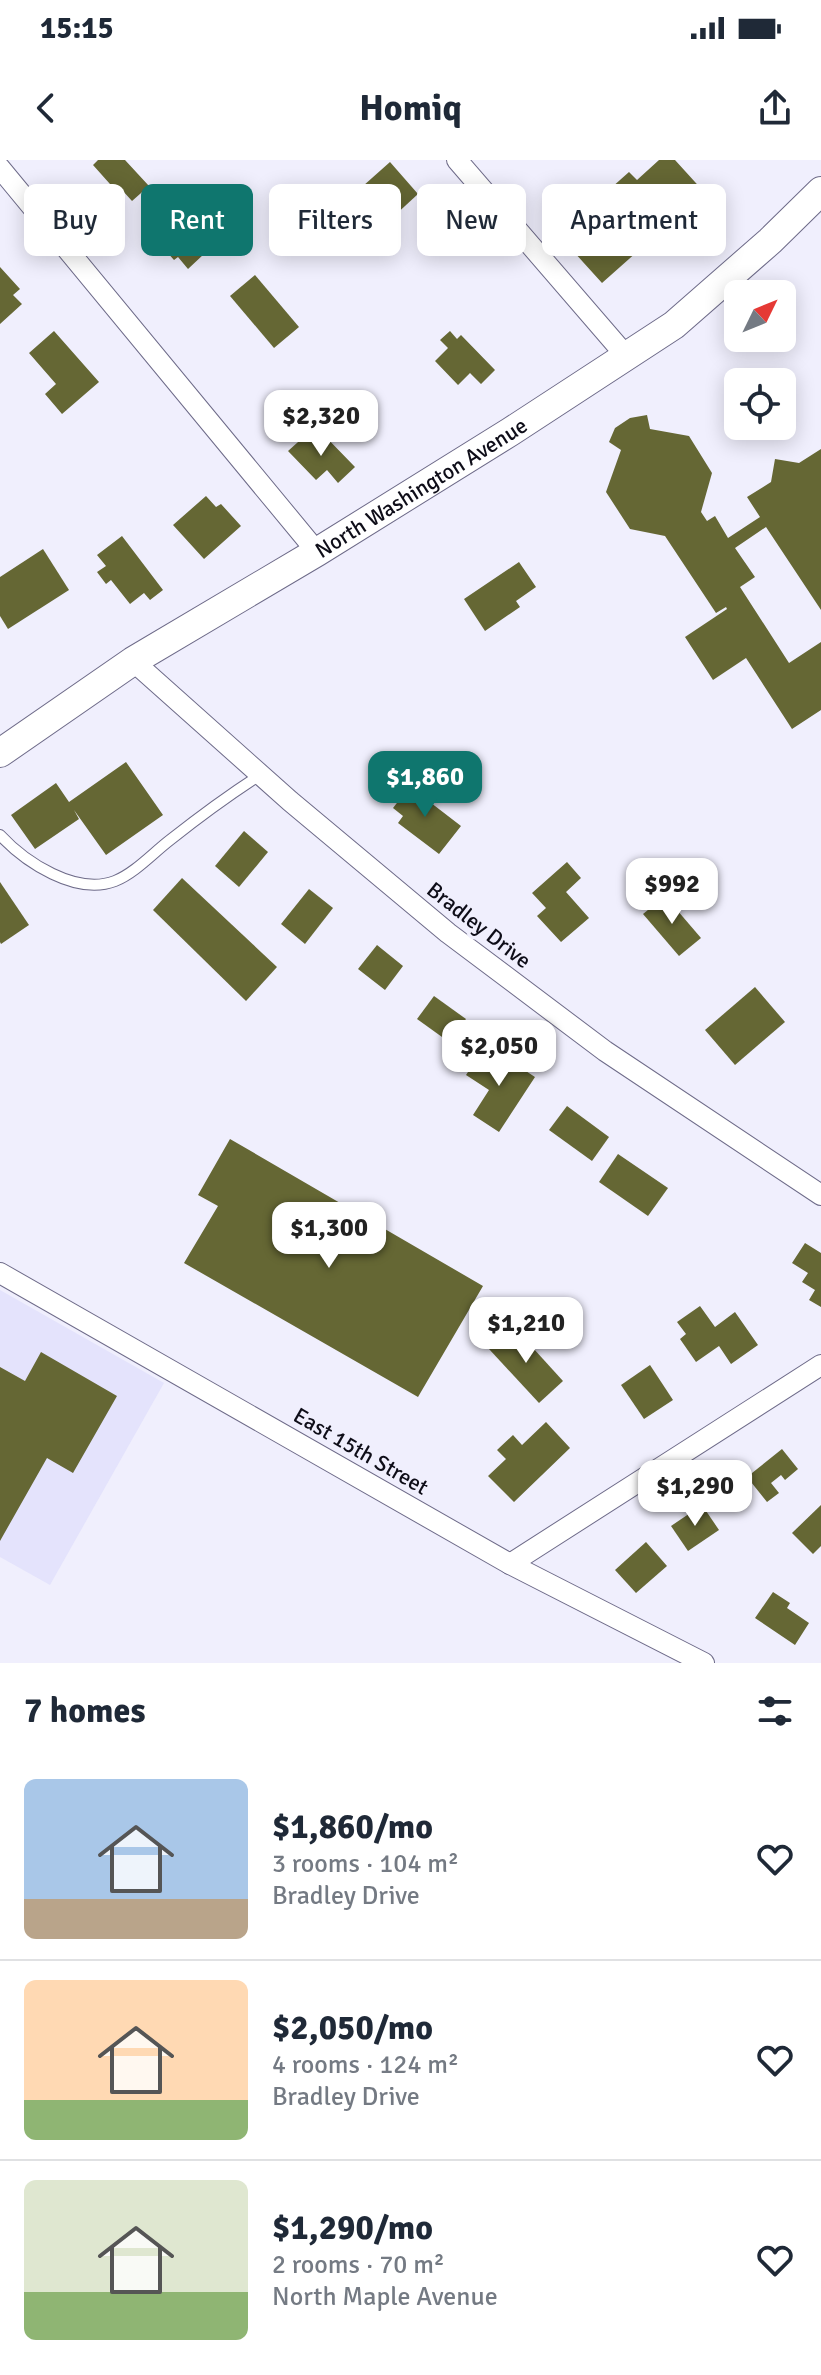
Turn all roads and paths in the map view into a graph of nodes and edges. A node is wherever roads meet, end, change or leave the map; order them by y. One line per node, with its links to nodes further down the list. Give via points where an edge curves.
1 (457, 160): 4 (street)
2 (0, 168): 5 (street)
3 (821, 191): 4 (main road, North Washington Avenue, via 674,325)
4 (627, 357): 5 (main road, North Washington Avenue)
5 (317, 552): 6 (main road, North Washington Avenue)
6 (133, 661): 7 (main road, North Washington Avenue); 8 (street, Bradley Drive)
7 (0, 753)
8 (260, 775): 9 (lane, via 114,882 80,885 39,867); 10 (street, Bradley Drive, via 532,997)
9 (0, 835)
10 (821, 1195)
11 (0, 1273): 13 (street, East 15th Street)
12 (821, 1365): 13 (street)
13 (510, 1564): 14 (street, East 15th Street)
14 (704, 1663)

